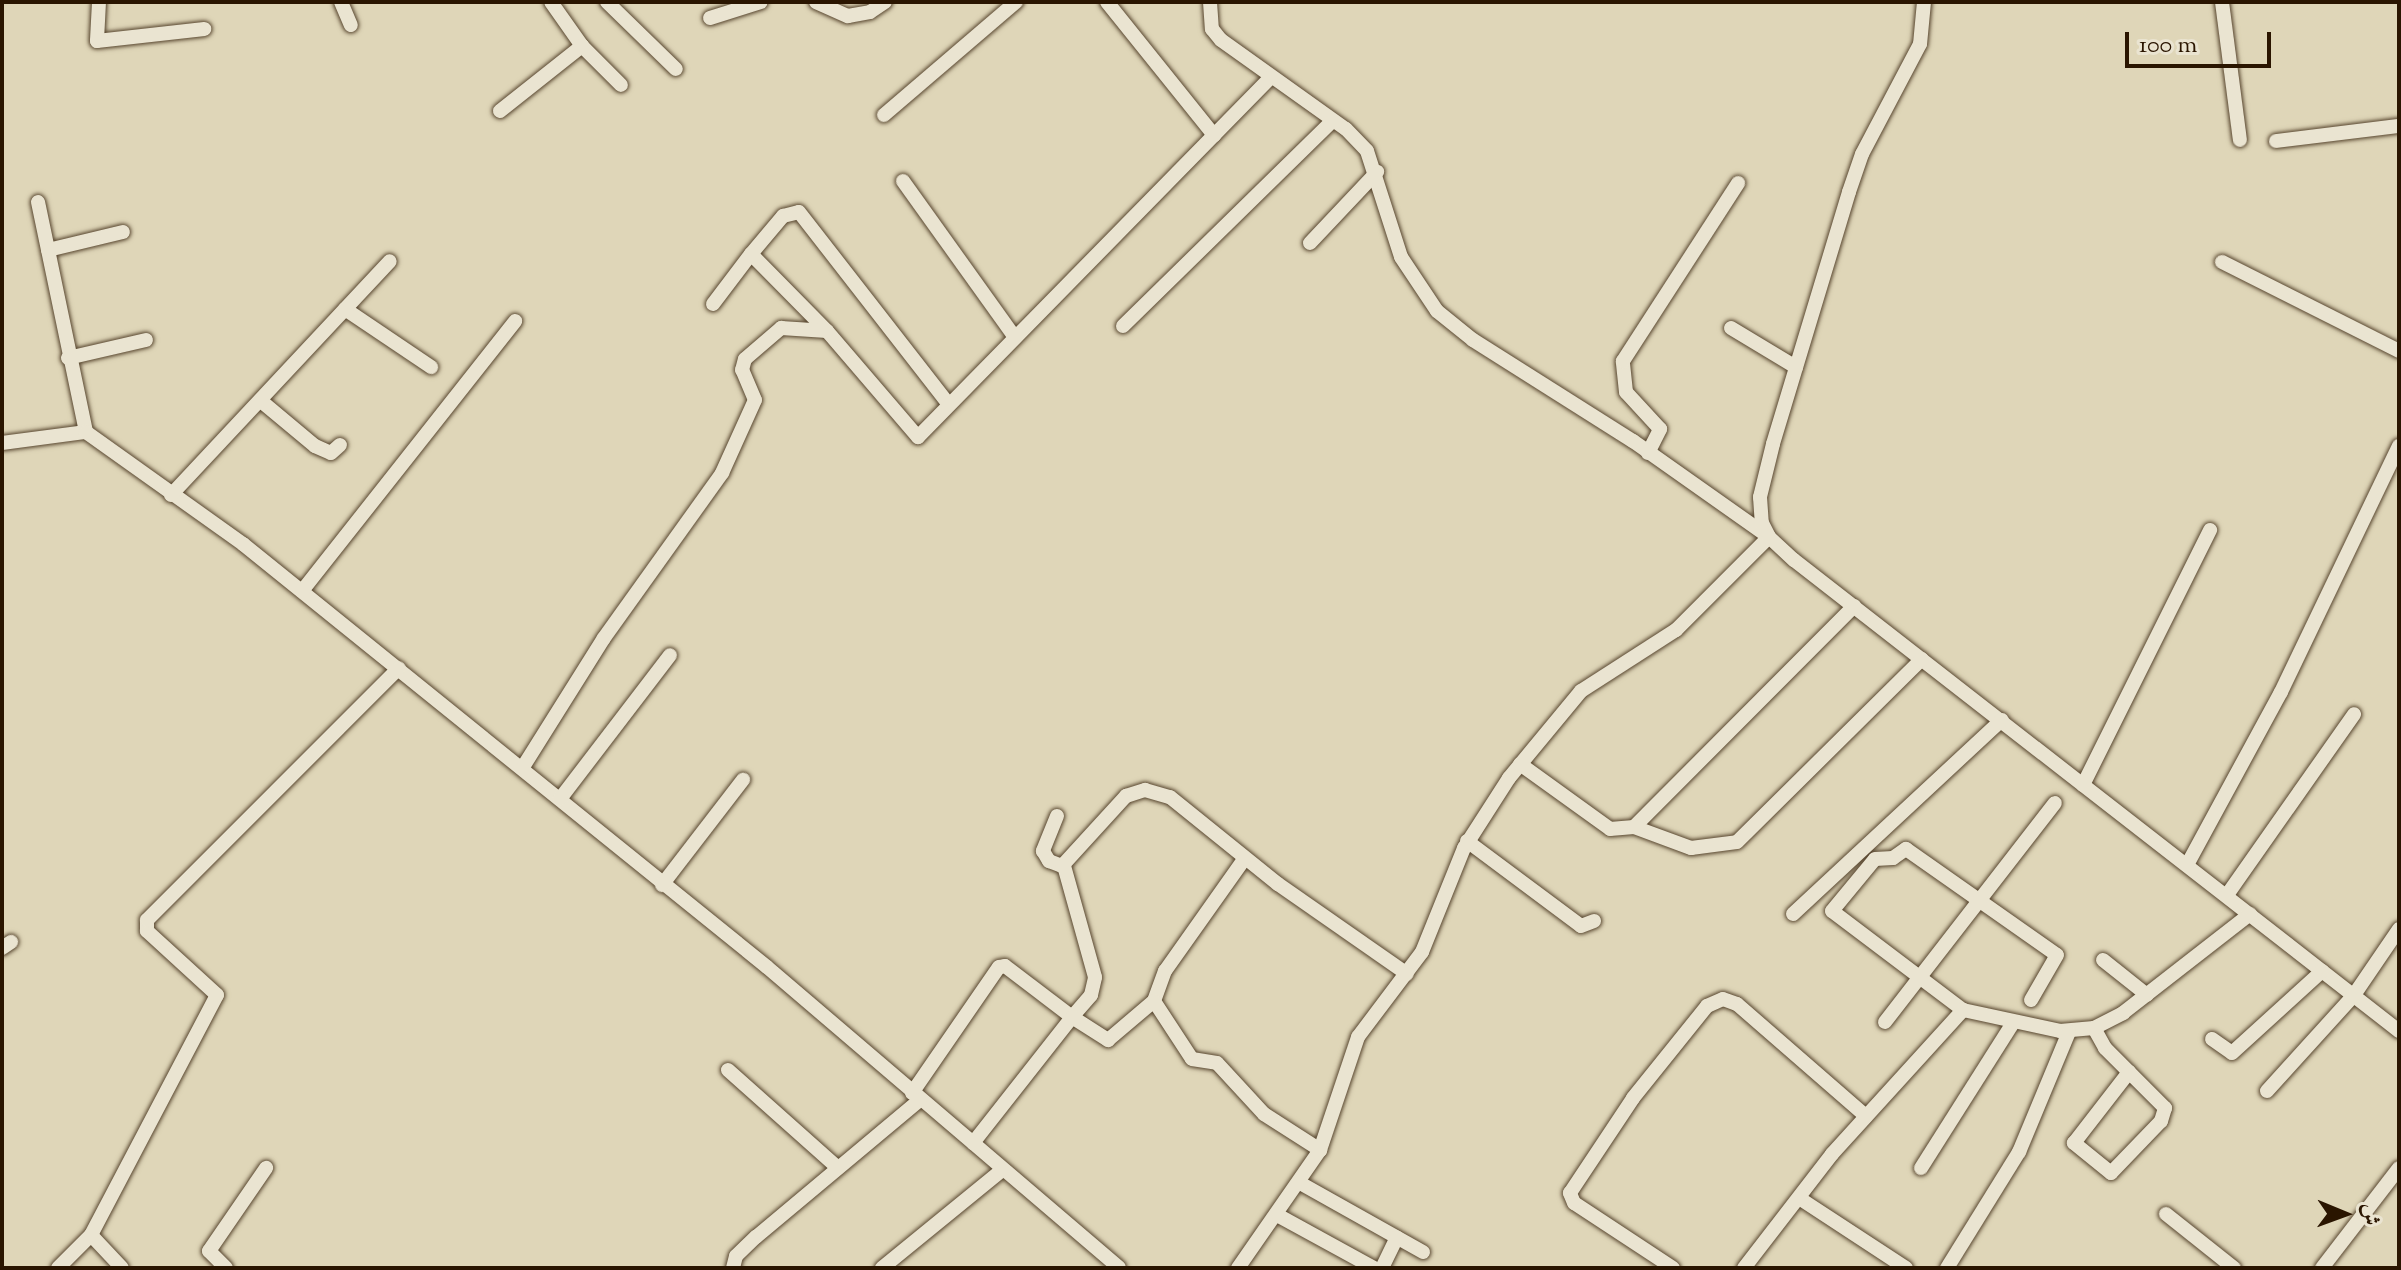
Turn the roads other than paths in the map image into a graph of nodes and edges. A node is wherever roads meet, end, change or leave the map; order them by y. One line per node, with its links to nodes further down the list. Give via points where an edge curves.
1 (99, 2): 15 (street, via 97,41)
2 (341, 2): 14 (street)
3 (551, 2): 16 (street)
4 (607, 2): 17 (street)
5 (761, 2): 13 (street)
6 (816, 2): 7 (street, via 848,16 870,12)
7 (885, 2)
8 (1016, 2): 21 (street)
9 (1210, 2): 18 (street, via 1212,29)
10 (1924, 2): 48 (street, via 1920,44 1862,154)
11 (2222, 2): 25 (street)
12 (1110, 3): 24 (street)
13 (710, 18)
14 (351, 25)
15 (204, 29)
16 (582, 46): 19 (street); 20 (street)
17 (676, 69)
18 (1270, 78): 22 (street); 24 (street)
19 (621, 85)
20 (500, 111)
21 (884, 115)
22 (1332, 121): 27 (street, via 1355,137); 40 (street)
23 (2399, 126): 26 (street)
24 (1214, 135): 43 (street)
25 (2240, 140)
26 (2276, 141)
27 (1377, 172): 32 (street); 55 (street, via 1401,257 1437,311)
28 (903, 181): 43 (street)
29 (1738, 183): 55 (street, via 1623,361 1626,392 1660,429)
30 (38, 202): 33 (street)
31 (123, 232): 33 (street)
32 (1310, 243)
33 (48, 250): 46 (street)
34 (751, 254): 37 (street); 42 (street); 50 (street, via 783,216 799,212)
35 (390, 261): 38 (street)
36 (2222, 262): 45 (street)
37 (713, 304)
38 (345, 309): 47 (street); 49 (street)
39 (515, 321): 60 (street)
40 (1123, 326)
41 (1731, 328): 48 (street)
42 (827, 331): 50 (street, via 918,437); 68 (street, via 781,328 745,359 742,370 755,400 722,473 604,638)
43 (1014, 336): 50 (street)
44 (146, 340): 46 (street)
45 (2399, 351)
46 (68, 358): 51 (street)
47 (431, 367)
48 (1796, 367): 59 (street, via 1760,497)
49 (261, 401): 53 (street, via 315,446 331,453); 57 (street)
50 (949, 405)
51 (86, 432): 52 (street); 57 (street)
52 (2, 443)
53 (340, 445)
54 (2399, 446): 56 (street)
55 (1648, 453): 59 (street)
56 (2394, 467): 77 (street)
57 (171, 495): 60 (street)
58 (2210, 530): 70 (street)
59 (1769, 537): 61 (street); 67 (street, via 1676,630 1581,691)
60 (302, 591): 64 (street)
61 (1854, 606): 63 (street); 74 (street)
62 (670, 655): 71 (street)
63 (1922, 659): 66 (street); 74 (street, via 1737,842 1691,848)
64 (399, 668): 68 (street); 118 (street, via 147,920 147,931 217,995)
65 (2354, 714): 80 (street)
66 (2002, 720): 70 (street); 82 (street)
67 (1520, 764): 74 (street, via 1610,829); 75 (street)
68 (523, 767): 71 (street)
69 (743, 780): 79 (street)
70 (2083, 785): 77 (street)
71 (560, 799): 79 (street)
72 (2055, 803): 81 (street)
73 (1057, 816): 78 (street, via 1043,851 1049,861)
74 (1634, 827)
75 (1467, 841): 84 (street, via 1581,926); 88 (street, via 1422,952)
76 (1245, 858): 78 (street, via 1185,807 1145,790 1126,796); 88 (street); 93 (street, via 1165,971)
77 (2187, 865): 80 (street)
78 (1064, 866): 95 (street, via 1095,977 1091,995)
79 (662, 885): 105 (street, via 767,967)
80 (2227, 895): 83 (street)
81 (1978, 899): 89 (street); 89 (street, via 1906,849 1893,858 1875,859 1832,906 1834,914); 92 (street, via 2057,955)
82 (1793, 914)
83 (2250, 914): 87 (street); 90 (street)
84 (1594, 921)
85 (2399, 929): 91 (street)
86 (2103, 960): 90 (street)
87 (2322, 971): 91 (street); 101 (street, via 2232,1053)
88 (1407, 974): 108 (street, via 1358,1037)
89 (1920, 976): 94 (street); 96 (street)
90 (2147, 995): 98 (street)
91 (2354, 995): 99 (street); 104 (street)
92 (2031, 1000)
93 (1154, 1001): 95 (street, via 1108,1040); 108 (street, via 1192,1059 1217,1063 1271,1121)
94 (1963, 1010): 97 (street); 106 (street)
95 (1072, 1017): 105 (street, via 1005,966 999,967); 107 (street)
96 (1885, 1022)
97 (2013, 1023): 100 (street); 111 (street)
98 (2094, 1028): 100 (street); 103 (street)
99 (2399, 1031)
100 (2069, 1032): 133 (street, via 2019,1152)
101 (2212, 1039)
102 (728, 1070): 110 (street)
103 (2129, 1072): 103 (street, via 2165,1113 2111,1173 2074,1143)
104 (2267, 1091)
105 (916, 1097): 107 (street); 110 (street)
106 (1866, 1116): 115 (street); 130 (street, via 1804,1056 1737,1004 1723,999 1707,1006 1633,1098 1570,1193 1574,1203)
107 (973, 1143): 113 (street)
108 (1320, 1150): 114 (street)
109 (266, 1168): 123 (street, via 209,1251)
110 (838, 1168): 124 (street, via 736,1256)
111 (1921, 1168)
112 (2399, 1168): 135 (street)
113 (1002, 1170): 125 (street); 126 (street)
114 (1300, 1183): 117 (street); 119 (street)
115 (1799, 1198): 131 (street); 132 (street)
116 (2166, 1214): 134 (street)
117 (1279, 1216): 127 (street); 128 (street)
118 (91, 1235): 121 (street); 122 (street)
119 (1397, 1237): 120 (street); 129 (street)
120 (1423, 1252)
121 (58, 1268)
122 (122, 1268)
123 (226, 1268)
124 (733, 1268)
125 (882, 1268)
126 (1119, 1268)
127 (1238, 1268)
128 (1374, 1268)
129 (1382, 1268)
130 (1673, 1268)
131 (1744, 1268)
132 (1906, 1268)
133 (1947, 1268)
134 (2234, 1268)
135 (2322, 1268)

